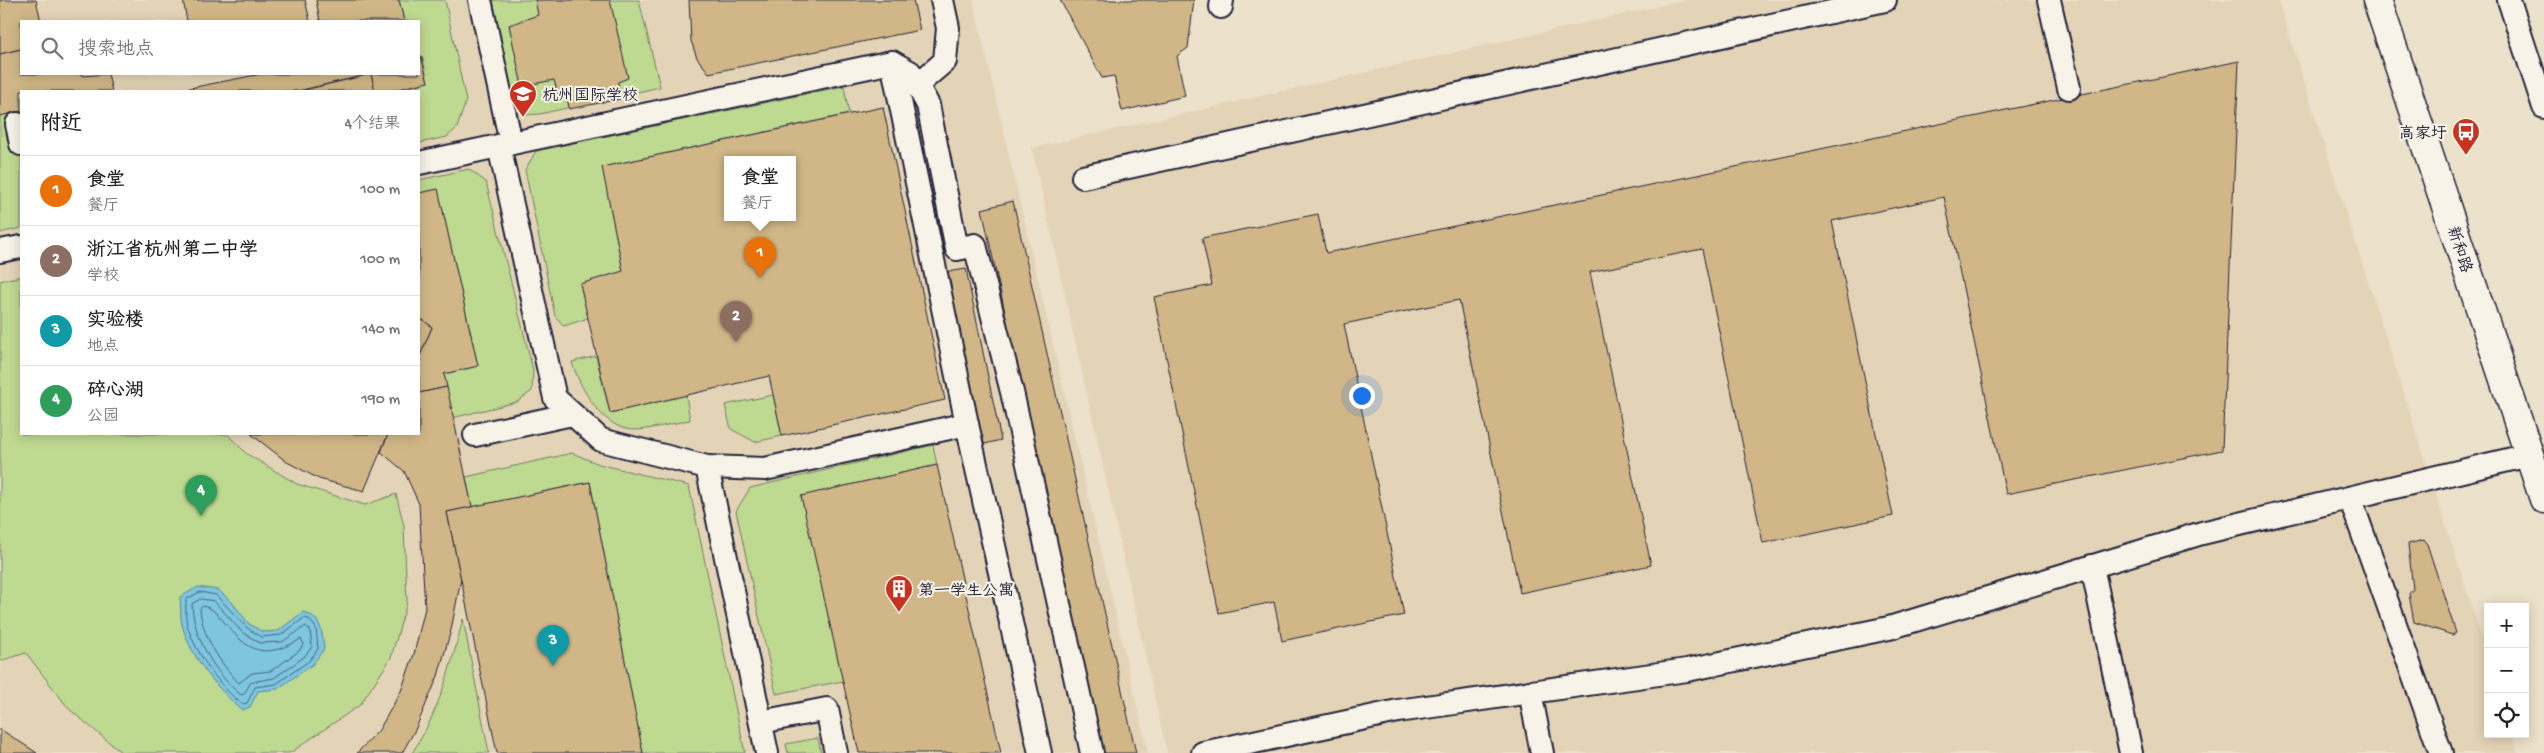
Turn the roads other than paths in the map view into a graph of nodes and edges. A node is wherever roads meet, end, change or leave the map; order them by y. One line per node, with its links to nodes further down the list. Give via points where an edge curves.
1 (480, 0): 11 (lane)
2 (942, 0): 8 (lane, via 948,28 945,61)
3 (1886, 0): 13 (lane)
4 (2049, 0): 9 (lane)
5 (2377, 0): 19 (street, 新和路)
6 (2509, 0): 10 (lane)
7 (892, 62): 8 (lane, via 910,72); 11 (lane); 17 (lane)
8 (917, 85): 29 (lane, via 928,106 957,250 975,245 1012,392)
9 (2069, 88)
10 (2544, 107)
11 (505, 144): 12 (lane); 16 (lane, via 555,398)
12 (420, 163)
13 (1083, 177)
14 (20, 247): 15 (lane)
15 (0, 251)
16 (572, 414): 18 (lane); 20 (lane, via 601,440)
17 (967, 424): 20 (lane, via 766,469); 28 (lane)
18 (475, 435)
19 (2529, 455): 21 (lane); 22 (street, 新和路)
20 (707, 467): 25 (lane)
21 (2350, 498): 23 (lane, via 2202,533); 33 (lane)
22 (2544, 499)
23 (2092, 566): 24 (lane, via 1889,628 1687,670); 32 (lane)
24 (1530, 692): 30 (lane, via 1398,710); 31 (lane)
25 (761, 722): 26 (lane); 27 (lane, via 827,709)
26 (767, 753)
27 (836, 753)
28 (1040, 753)
29 (1092, 753)
30 (1203, 753)
31 (1542, 753)
32 (2131, 753)
33 (2441, 753)

